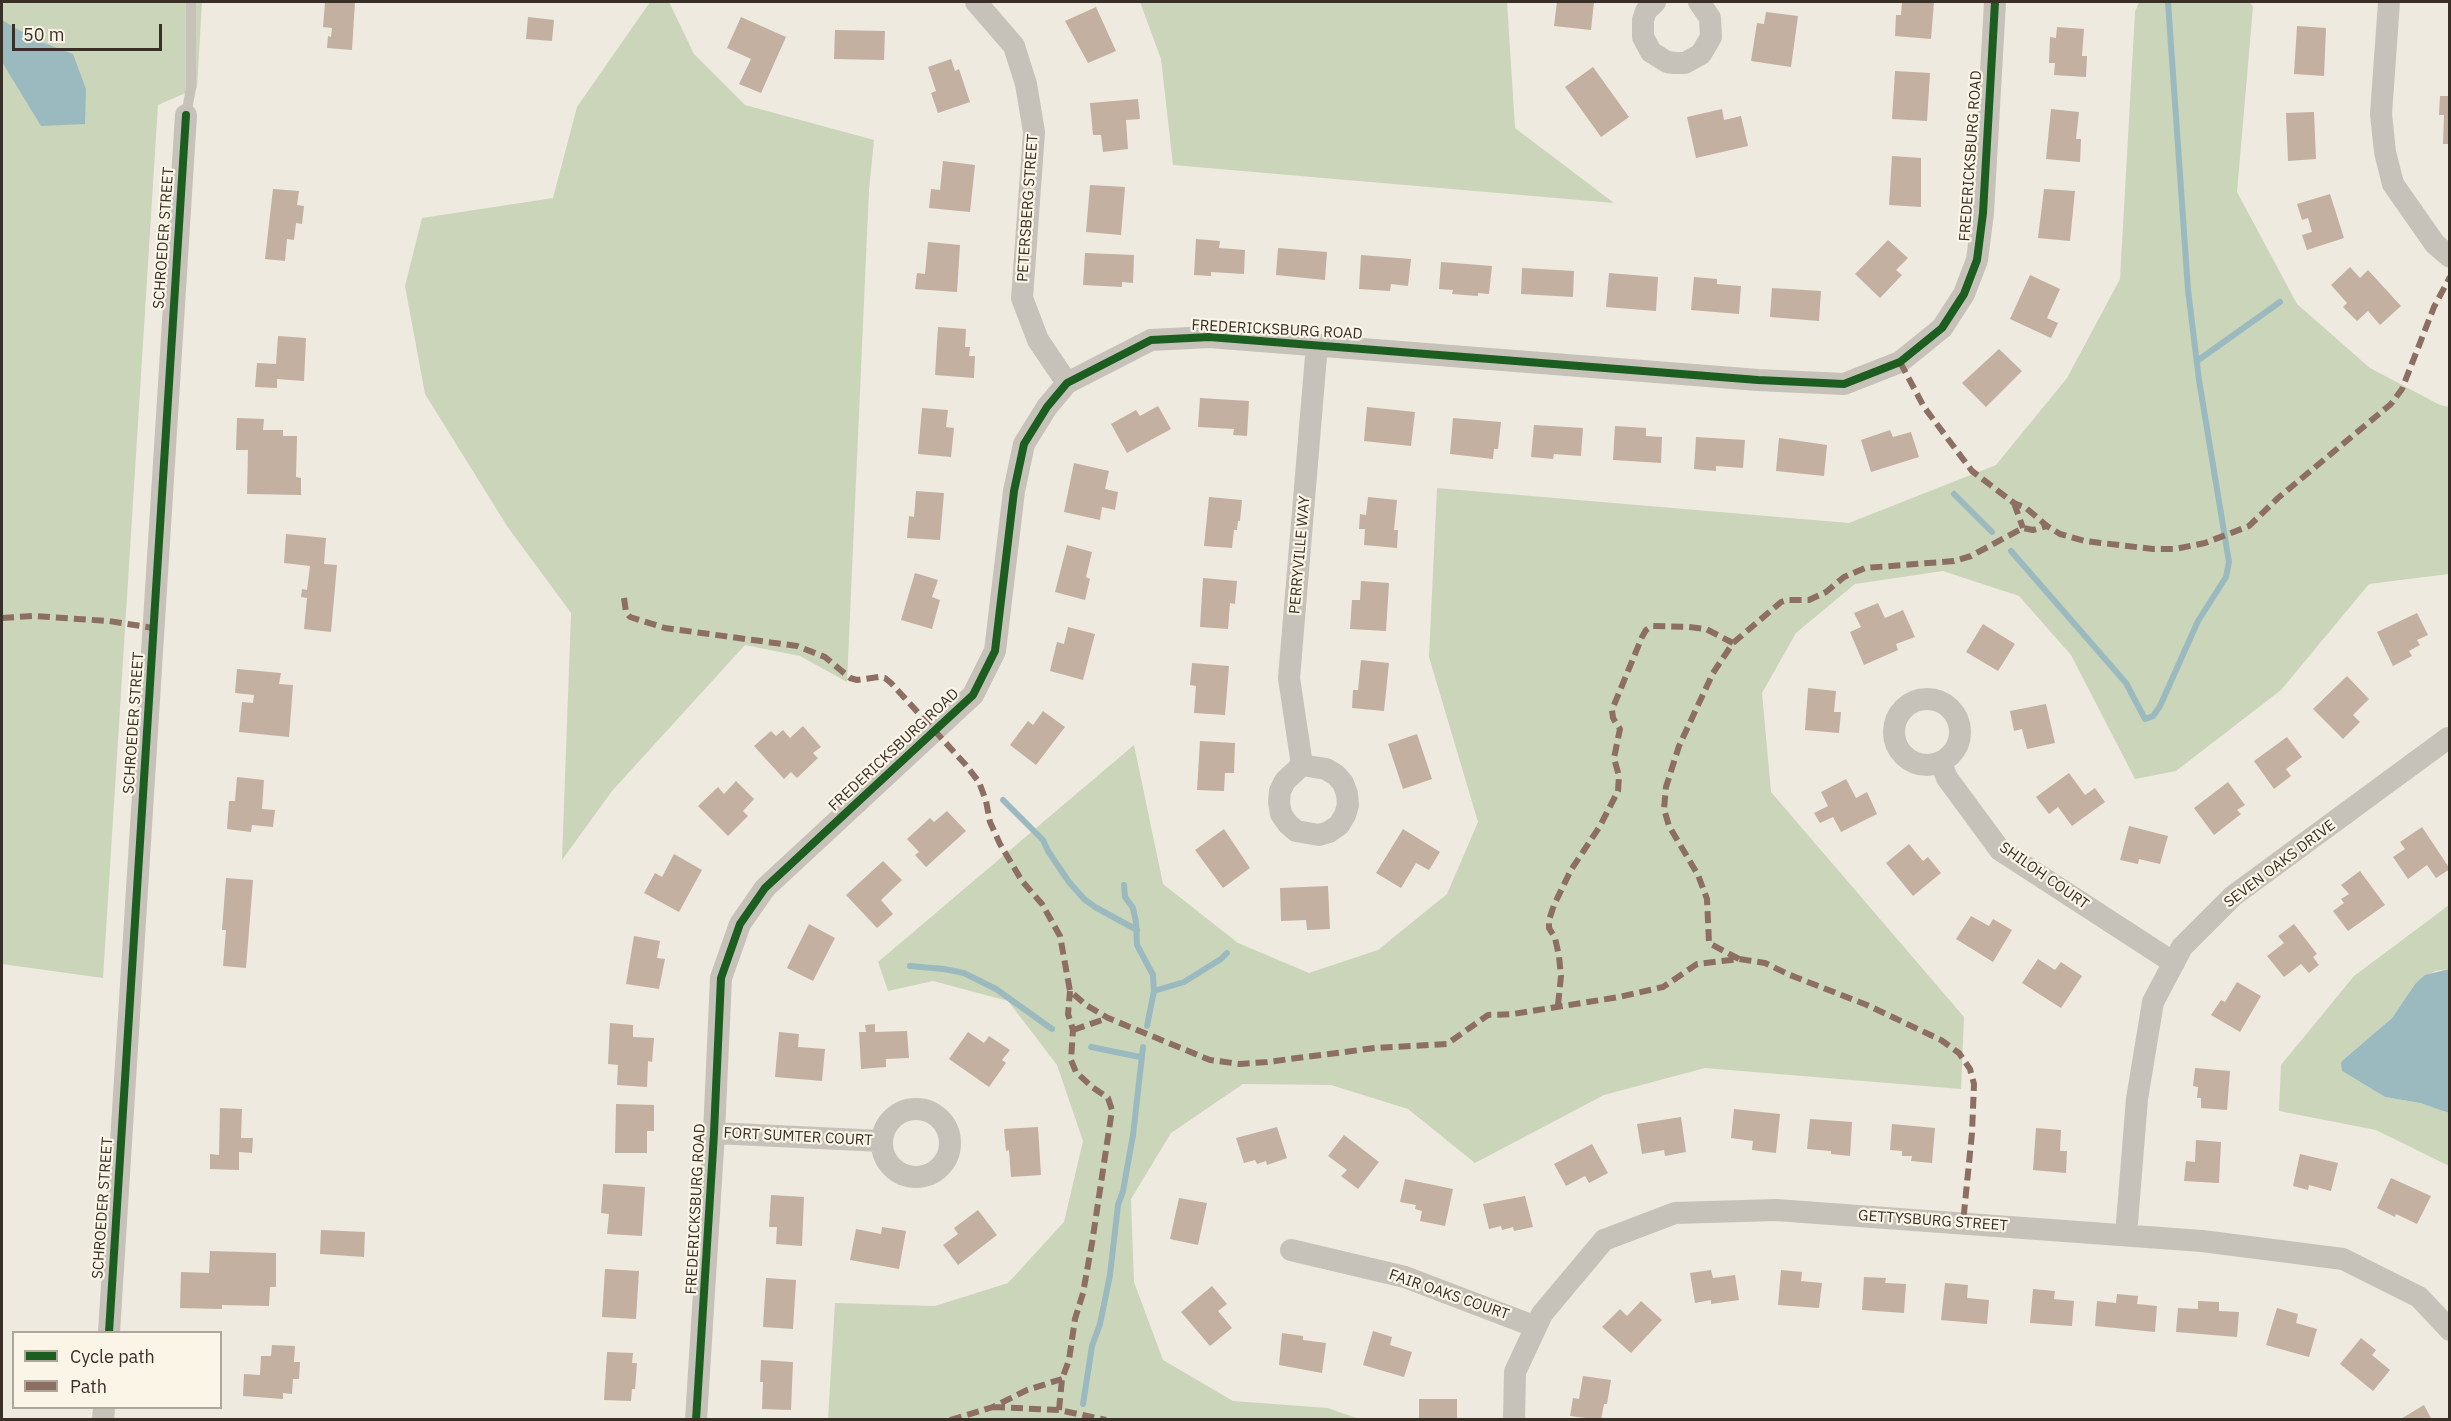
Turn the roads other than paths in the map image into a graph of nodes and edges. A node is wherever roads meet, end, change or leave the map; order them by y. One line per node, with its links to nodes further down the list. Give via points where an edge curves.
1 (191, 2): 7 (lane, via 191,88)
2 (976, 2): 10 (street, PETERSBERG STREET, via 1014,46 1026,84 1034,132 1022,298 1038,340)
3 (1656, 2): 4 (street, via 1643,20 1643,37 1658,58 1675,63 1685,63 1701,54 1711,37 1710,18)
4 (1699, 2)
5 (1995, 2): 9 (street, FREDERICKSBURG ROAD, via 1977,260 1964,294 1942,328 1900,363 1844,384)
6 (2389, 2): 8 (street, via 2381,114 2385,152 2393,184 2435,244)
7 (186, 116): 21 (street, SCHROEDER STREET)
8 (2450, 257)
9 (1317, 344): 10 (street, FREDERICKSBURG ROAD, via 1209,337 1151,340); 13 (street, PERRYVILLE WAY, via 1289,678)
10 (1067, 382): 15 (street, FREDERICKSBURG ROAD, via 1024,444 1014,491 994,651 973,695 765,888 740,924 721,978)
11 (2448, 738): 14 (street, SEVEN OAKS DRIVE, via 2233,896 2182,947)
12 (1941, 763): 14 (street, SHILOH COURT, via 1947,778 2000,850)
13 (1302, 765)
14 (2174, 963): 17 (street, SEVEN OAKS DRIVE, via 2153,1002 2137,1099)
15 (714, 1133): 16 (street, FORT SUMTER COURT); 22 (street, FREDERICKSBURG ROAD)
16 (882, 1141)
17 (2126, 1235): 19 (street, GETTYSBURG STREET, via 1776,1210 1675,1213 1604,1240 1542,1314); 20 (street, GETTYSBURG STREET, via 2343,1259 2419,1297)
18 (1291, 1250): 19 (street, FAIR OAKS COURT, via 1405,1277)
19 (1536, 1327): 23 (street, GETTYSBURG STREET, via 1515,1372)
20 (2450, 1330)
21 (109, 1331)
22 (696, 1419)
23 (1514, 1419)

